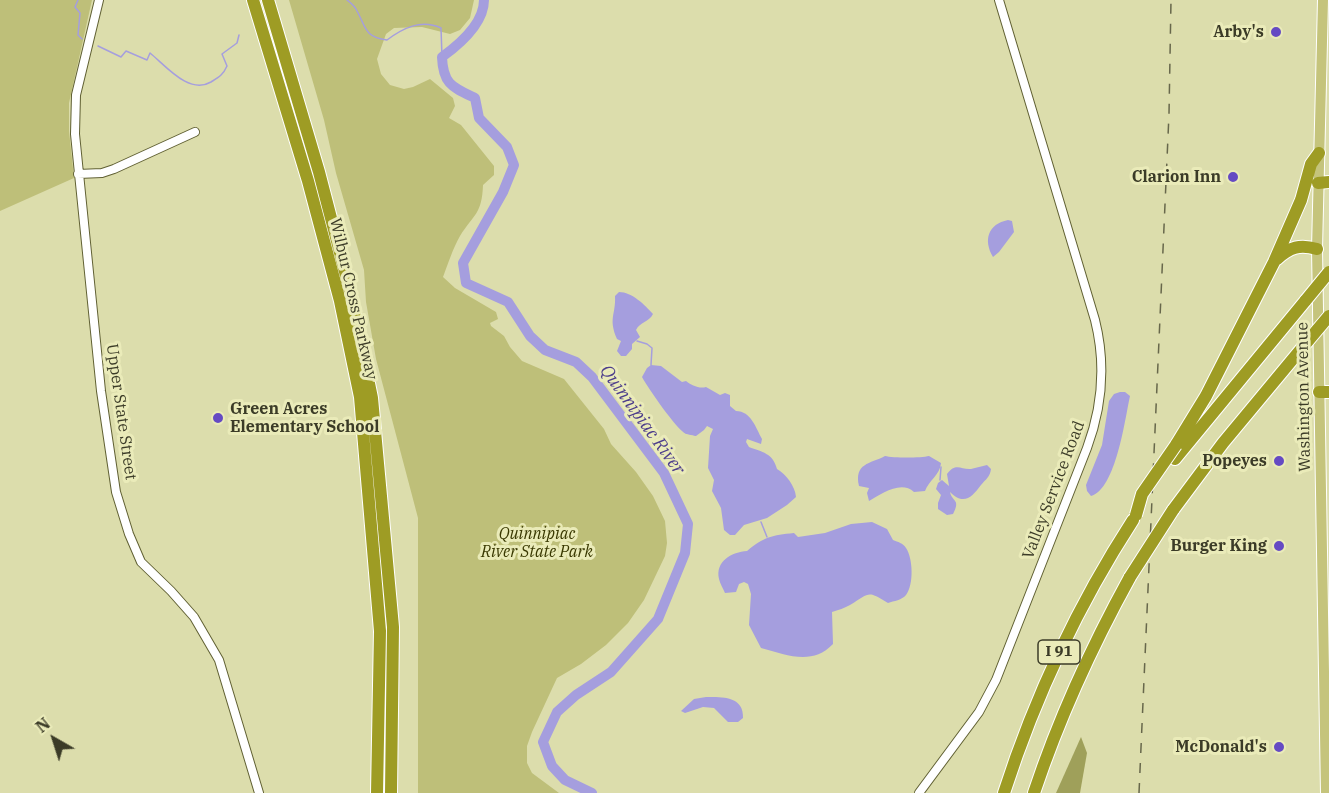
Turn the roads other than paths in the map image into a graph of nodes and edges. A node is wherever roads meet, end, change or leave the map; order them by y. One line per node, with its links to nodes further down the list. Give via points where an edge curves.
1 (99, 0): 8 (street, Upper State Street, via 76,95)
2 (253, 0): 20 (highway, Wilbur Cross Parkway, via 308,181 340,301 360,397 380,631)
3 (268, 0): 21 (highway, Wilbur Cross Parkway, via 325,193 372,398 393,627)
4 (999, 0): 22 (street, Valley Service Road, via 1097,330 1102,359 1101,398 1088,448 992,688 979,712)
5 (1323, 0): 7 (main road, Washington Avenue)
6 (195, 132): 8 (street, via 114,169)
7 (1319, 153): 9 (main road, Washington Avenue); 11 (highway, via 1311,164 1302,200)
8 (78, 174): 19 (street, Upper State Street, via 104,424 116,492 141,562 194,617 219,660)
9 (1323, 182): 10 (main road, Washington Avenue)
10 (1317, 249): 11 (highway, via 1295,247); 14 (main road, Washington Avenue)
11 (1274, 262): 15 (highway, bridge, via 1206,396 1144,490)
12 (1329, 272): 15 (highway, I 91, bridge, via 1175,459)
13 (1329, 315): 24 (highway, I 91, bridge, via 1223,443 1130,577 1077,681)
14 (1324, 396): 16 (main road, Washington Avenue)
15 (1134, 517): 23 (highway, I 91, via 1060,651)
16 (1325, 539): 17 (main road, Washington Avenue)
17 (1326, 654): 18 (main road, Washington Avenue)
18 (1327, 768): 25 (main road, Washington Avenue)
19 (259, 793)
20 (377, 793)
21 (391, 793)
22 (919, 793)
23 (1004, 793)
24 (1034, 793)
25 (1326, 793)

